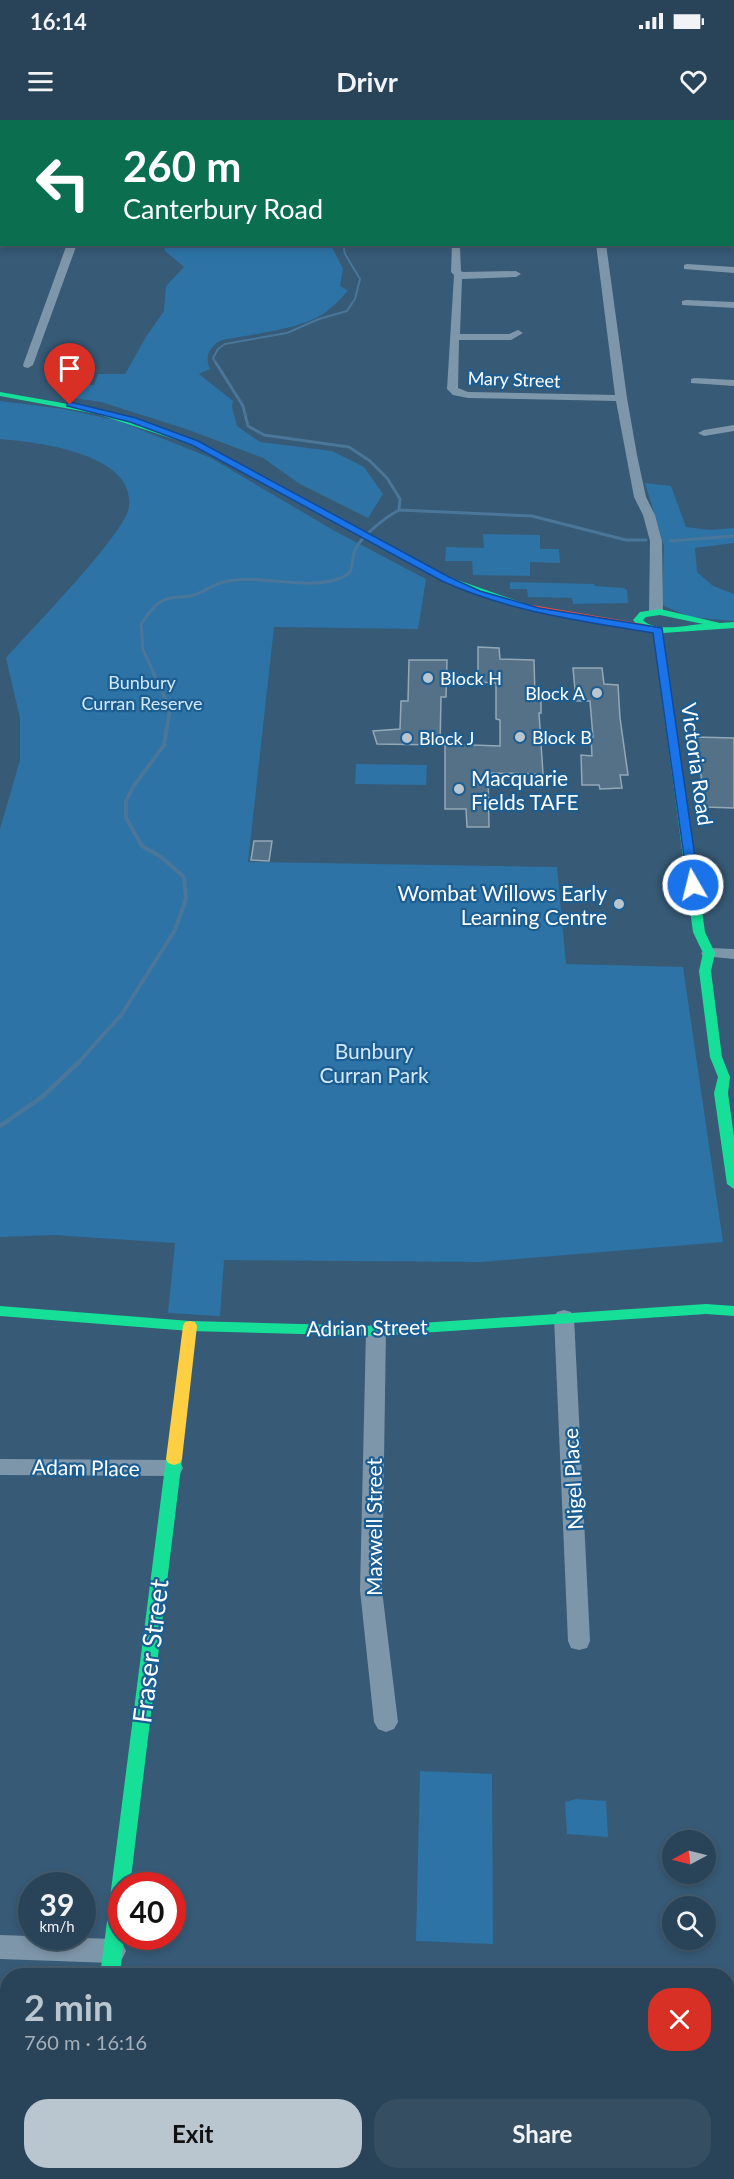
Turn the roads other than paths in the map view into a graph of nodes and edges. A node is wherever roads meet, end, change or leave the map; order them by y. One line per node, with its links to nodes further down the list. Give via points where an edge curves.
1 (71, 246): 12 (street)
2 (456, 246): 6 (street, Mary Street, via 456,272)
3 (601, 246): 16 (street)
4 (687, 267): 5 (street)
5 (734, 270)
6 (464, 274): 7 (street); 11 (street, Mary Street, via 457,277)
7 (516, 274)
8 (686, 303): 9 (street)
9 (734, 305)
10 (518, 333): 11 (street, via 511,337)
11 (456, 337): 16 (street, Mary Street, via 452,388 457,393)
12 (28, 365)
13 (695, 381): 14 (street)
14 (734, 383)
15 (0, 394): 19 (street, via 70,405 156,427 195,443 477,593 570,618)
16 (621, 398): 19 (street, via 640,497 656,541)
17 (734, 428): 18 (street)
18 (704, 433)
19 (648, 618): 20 (street); 20 (street)
20 (667, 624): 21 (street); 22 (street, Victoria Road, via 699,932)
21 (734, 625)
22 (709, 953): 23 (street); 24 (street, Victoria Road, via 705,971 716,1057)
23 (734, 954)
24 (729, 1077): 25 (street, Victoria Road, via 721,1093)
25 (734, 1184)
26 (0, 1311): 29 (street, Adrian Street)
27 (734, 1311): 28 (street, Adrian Street)
28 (564, 1317): 30 (street, Adrian Street); 33 (street, Nigel Place)
29 (190, 1326): 30 (street, Adrian Street); 32 (street, Fraser Street)
30 (376, 1331): 34 (street, Maxwell Street, via 371,1590)
31 (0, 1467): 32 (street, Adam Place)
32 (173, 1468): 36 (street, Fraser Street)
33 (579, 1641)
34 (386, 1722)
35 (0, 1947): 36 (street)
36 (111, 1963)

